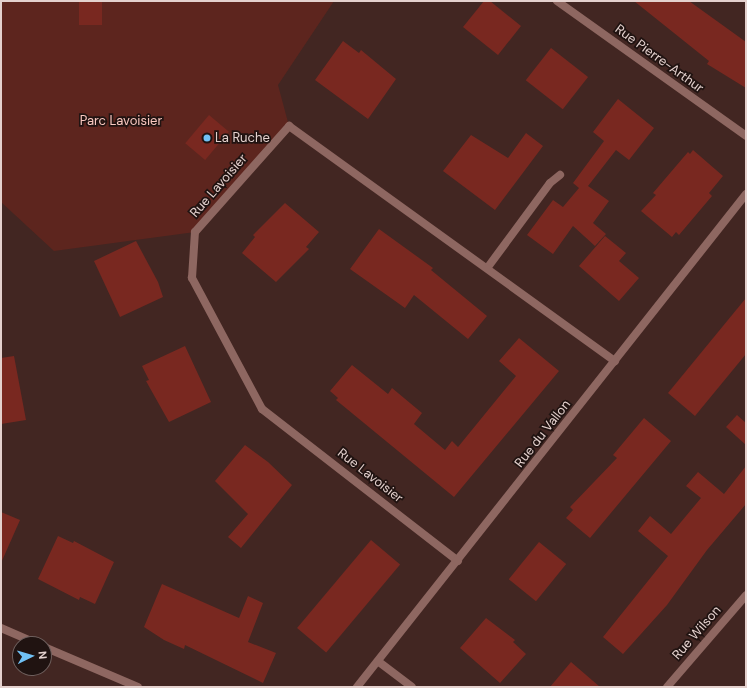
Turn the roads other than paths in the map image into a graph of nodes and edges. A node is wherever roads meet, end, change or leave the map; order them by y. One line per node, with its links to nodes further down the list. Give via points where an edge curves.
1 (557, 1): 2 (street, Rue Pierre-Arthur)
2 (746, 136)
3 (560, 175): 5 (street, via 550,183)
4 (746, 194): 6 (street, Rue du Vallon)
5 (488, 267): 6 (street, Rue Lavoisier); 7 (street, Rue Lavoisier, via 289,126 195,232 192,278 262,409)
6 (615, 361): 7 (street, Rue du Vallon)
7 (458, 561): 12 (street, Rue du Vallon)
8 (746, 595): 16 (street, Rue Wilson)
9 (1, 628): 10 (street)
10 (20, 636)
11 (52, 650): 13 (street)
12 (379, 662): 14 (street, Rue du Vallon); 15 (street)
13 (138, 687)
14 (357, 687)
15 (412, 687)
16 (667, 687)

